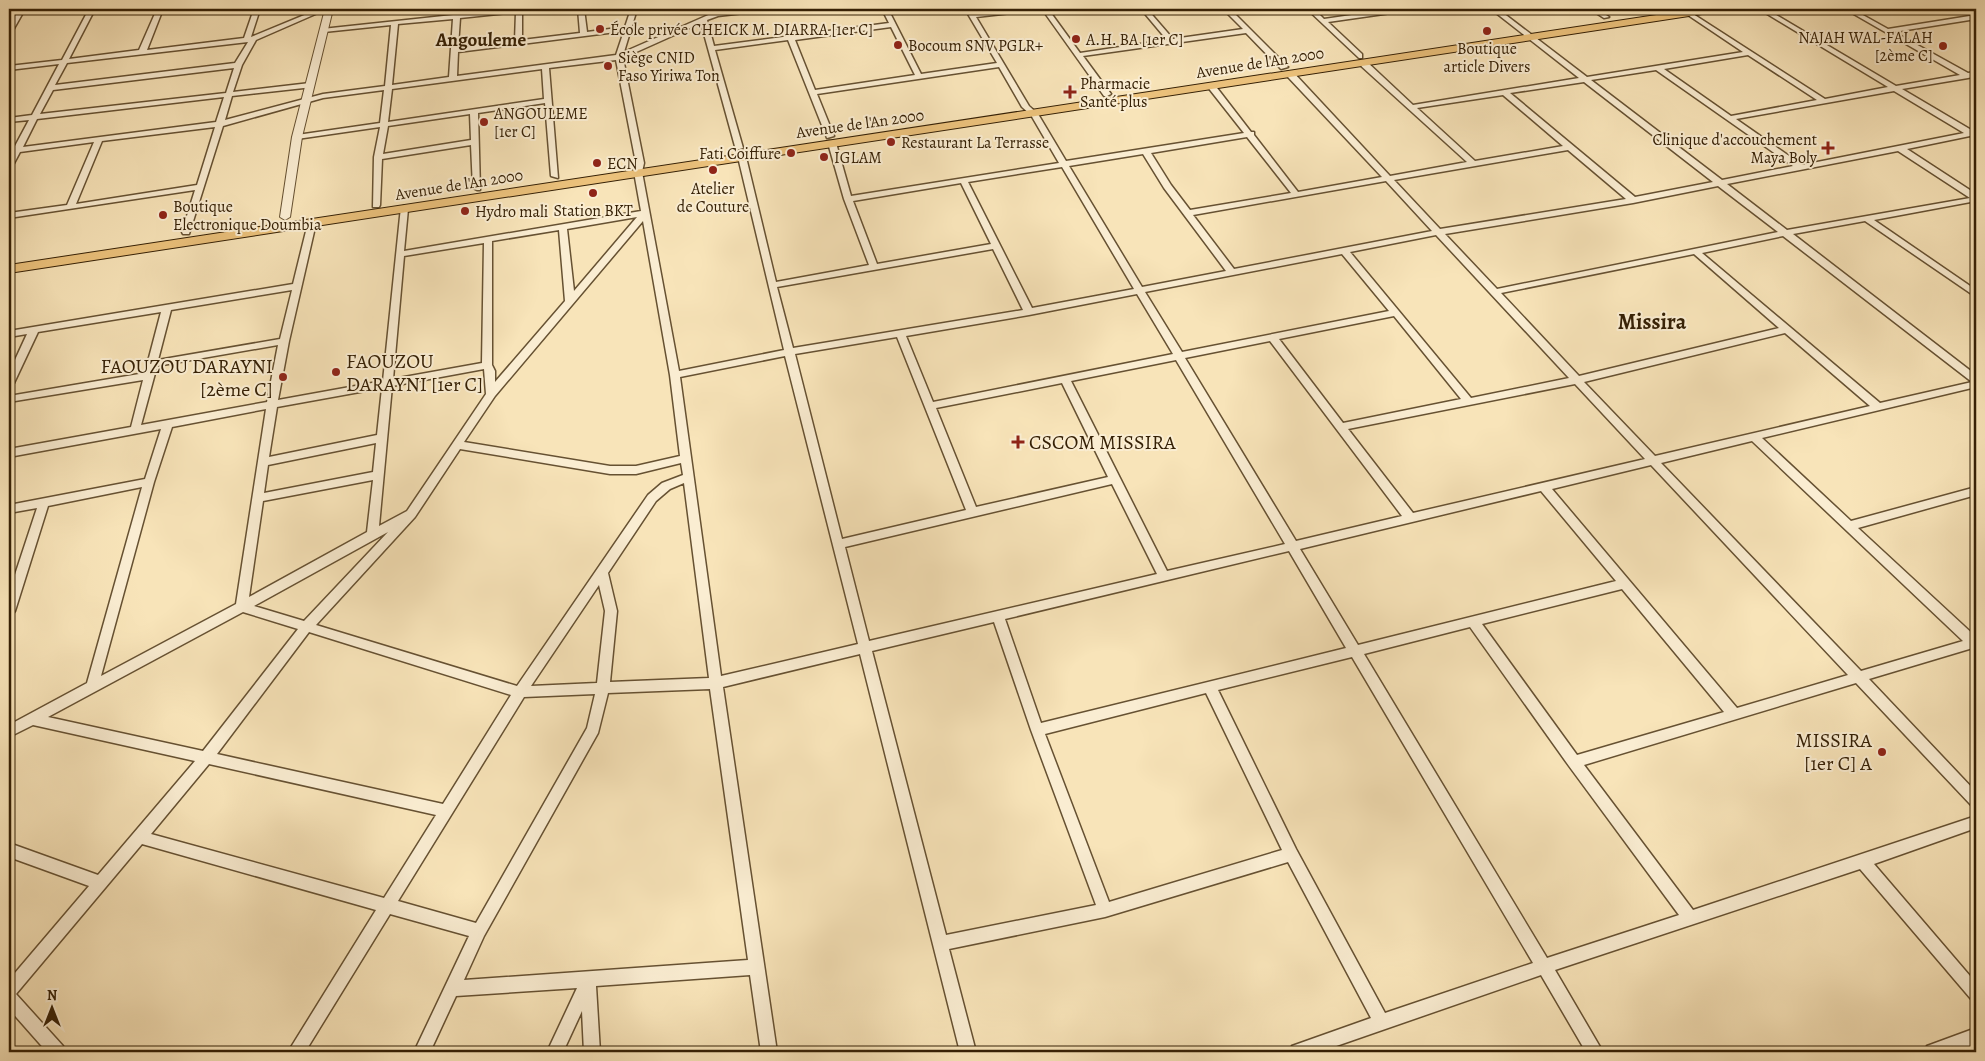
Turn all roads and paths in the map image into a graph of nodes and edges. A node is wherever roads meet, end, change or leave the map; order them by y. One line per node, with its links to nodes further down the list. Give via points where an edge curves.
1 (22, 9): 42 (street)
2 (92, 9): 56 (street)
3 (160, 9): 51 (street)
4 (257, 9): 45 (street)
5 (324, 9): 45 (street)
6 (328, 9): 39 (street)
7 (581, 9): 44 (street)
8 (634, 9): 38 (street)
9 (727, 9): 28 (street)
10 (761, 9): 28 (street)
11 (885, 9): 36 (street)
12 (968, 9): 29 (street)
13 (1030, 9): 29 (street)
14 (1045, 9): 53 (street)
15 (1144, 9): 47 (street)
16 (1226, 9): 40 (street)
17 (1310, 9): 34 (street)
18 (1405, 9): 34 (street)
19 (1494, 9): 43 (street)
20 (1593, 9): 30 (street)
21 (1666, 9): 30 (main road, Avenue de l'An 2000)
22 (1716, 9): 27 (main road, Avenue de l'An 2000)
23 (1762, 9): 71 (street)
24 (1848, 9): 41 (street)
25 (519, 10): 26 (street); 48 (street)
26 (457, 13): 35 (street); 50 (street)
27 (1688, 13): 43 (main road, Avenue de l'An 2000); 52 (street)
28 (716, 14): 32 (street)
29 (972, 16): 58 (street)
30 (1606, 17): 43 (main road, Avenue de l'An 2000)
31 (1976, 17): 33 (street)
32 (704, 19): 49 (street); 54 (street)
33 (1963, 19): 37 (street); 41 (street)
34 (1322, 22): 55 (street)
35 (395, 24): 39 (street); 69 (street)
36 (893, 25): 46 (street); 64 (street)
37 (1976, 26)
38 (627, 29): 44 (street); 54 (street)
39 (324, 30): 67 (street)
40 (1246, 31): 47 (street); 62 (street)
41 (1886, 31): 63 (street)
42 (9, 32)
43 (1525, 33): 55 (main road, Avenue de l'An 2000); 66 (street)
44 (584, 34): 48 (street)
45 (250, 39): 51 (street); 57 (street)
46 (791, 39): 49 (street); 72 (street)
47 (1171, 41): 53 (street)
48 (518, 43): 50 (street)
49 (711, 48): 97 (street)
50 (454, 50): 65 (street)
51 (142, 52): 56 (street)
52 (1749, 53): 61 (street); 78 (street)
53 (1078, 54): 75 (street)
54 (619, 57): 59 (street); 102 (street)
55 (1361, 59): 62 (main road, Avenue de l'An 2000); 79 (street)
56 (64, 62): 60 (street); 70 (street)
57 (238, 65): 70 (street); 74 (street)
58 (1002, 65): 64 (street); 81 (street)
59 (545, 67): 65 (street); 76 (street)
60 (9, 68)
61 (1658, 68): 66 (street); 83 (street)
62 (1287, 70): 68 (main road, Avenue de l'An 2000); 75 (main road, Avenue de l'An 2000); 105 (street)
63 (1972, 75): 71 (street)
64 (919, 77): 72 (street)
65 (454, 78): 69 (street)
66 (1586, 79): 73 (street); 107 (street)
67 (310, 84): 74 (street); 77 (street)
68 (1211, 86): 81 (main road, Avenue de l'An 2000); 87 (street)
69 (388, 87): 77 (street, via 323,96); 86 (street)
70 (50, 88): 82 (street)
71 (1897, 89): 78 (street); 88 (street)
72 (814, 92): 91 (street)
73 (1504, 92): 79 (street); 93 (street)
74 (229, 94): 82 (street); 85 (street)
75 (1107, 94): 81 (main road, Avenue de l'An 2000)
76 (546, 101): 80 (street); 104 (street)
77 (307, 102): 85 (street); 89 (street)
78 (1825, 102): 83 (street)
79 (1412, 107): 101 (street)
80 (474, 110): 86 (street); 92 (street)
81 (1030, 111): 91 (main road, Avenue de l'An 2000); 100 (street)
82 (34, 117): 84 (street); 95 (street)
83 (1730, 118): 103 (street)
84 (9, 120)
85 (220, 124): 90 (street); 108 (street)
86 (384, 125): 89 (street); 98 (street)
87 (1250, 134): 96 (street); 110 (street)
88 (1975, 135): 94 (street)
89 (297, 137): 120 (street)
90 (99, 140): 95 (street); 115 (street)
91 (831, 140): 97 (main road, Avenue de l'An 2000); 112 (street)
92 (476, 142): 98 (street); 109 (street)
93 (1570, 147): 101 (street); 113 (street)
94 (1900, 148): 103 (street); 111 (street)
95 (12, 150): 99 (street)
96 (1145, 150): 100 (street); 118 (street)
97 (741, 152): 102 (main road, Avenue de l'An 2000); 136 (street)
98 (378, 157): 114 (street)
99 (9, 164)
100 (1064, 164): 106 (street); 139 (street)
101 (1474, 164): 105 (street)
102 (639, 168): 104 (main road, Avenue de l'An 2000); 116 (main road, Avenue de l'An 2000); 117 (street)
103 (1801, 168): 107 (street)
104 (555, 176): 109 (main road, Avenue de l'An 2000)
105 (1387, 178): 110 (street); 125 (street)
106 (963, 180): 112 (street); 128 (street)
107 (1721, 184): 113 (street); 126 (street)
108 (200, 187): 115 (street); 124 (street)
109 (477, 188): 114 (main road, Avenue de l'An 2000)
110 (1296, 194): 118 (street)
111 (1976, 198): 121 (street)
112 (848, 199): 133 (street)
113 (1633, 200): 125 (street)
114 (376, 205): 120 (main road, Avenue de l'An 2000)
115 (70, 207): 119 (street)
116 (404, 209): 122 (main road, Avenue de l'An 2000); 131 (street)
117 (645, 213): 123 (street); 141 (street); 155 (street)
118 (1188, 213): 135 (street)
119 (9, 216)
120 (285, 217): 124 (main road, Avenue de l'An 2000)
121 (1866, 219): 126 (street); 138 (street)
122 (312, 223): 134 (main road, Avenue de l'An 2000); 137 (street)
123 (563, 227): 127 (street); 141 (street)
124 (186, 232): 132 (main road, Avenue de l'An 2000)
125 (1439, 232): 129 (street); 140 (street)
126 (1786, 233): 130 (street); 159 (street)
127 (488, 239): 131 (street); 154 (street)
128 (994, 246): 133 (street); 143 (street)
129 (1344, 250): 135 (street); 144 (street)
130 (1695, 251): 140 (street); 145 (street)
131 (401, 254): 160 (street)
132 (9, 259)
133 (874, 267): 136 (street)
134 (9, 268)
135 (1231, 271): 139 (street)
136 (772, 285): 151 (street)
137 (298, 286): 142 (street); 150 (street)
138 (1974, 291)
139 (1140, 292): 143 (street); 152 (street)
140 (1494, 292): 158 (street)
141 (570, 302): 163 (street)
142 (167, 308): 146 (street); 153 (street)
143 (1029, 312): 148 (street)
144 (1396, 313): 149 (street); 165 (street)
145 (1788, 329): 158 (street); 168 (street)
146 (34, 330): 147 (street); 161 (street)
147 (9, 334)
148 (901, 334): 151 (street); 167 (street)
149 (1273, 338): 152 (street); 170 (street)
150 (284, 341): 153 (street); 166 (street)
151 (790, 352): 155 (street); 193 (street)
152 (1178, 356): 157 (street); 194 (street)
153 (152, 364): 156 (street)
154 (487, 366): 160 (street); 163 (street)
155 (675, 375): 176 (street)
156 (149, 376): 164 (street); 171 (street)
157 (1065, 379): 167 (street); 181 (street)
158 (1577, 380): 165 (street); 177 (street)
159 (1976, 380)
160 (387, 382): 166 (street); 173 (street)
161 (9, 383)
162 (1976, 384): 168 (street)
163 (491, 394): 174 (street)
164 (9, 399)
165 (1469, 402): 170 (street)
166 (272, 404): 169 (street); 178 (street)
167 (929, 406): 188 (street)
168 (1878, 407): 172 (street)
169 (168, 424): 171 (street); 182 (street)
170 (1340, 427): 190 (street)
171 (135, 430): 175 (street)
172 (1754, 437): 177 (street); 191 (street)
173 (383, 438): 178 (street); 179 (street)
174 (457, 445): 176 (street, via 610,470 636,470); 189 (street)
175 (9, 453)
176 (686, 458): 180 (street)
177 (1652, 461): 183 (street); 206 (street)
178 (264, 462): 185 (street)
179 (378, 476): 185 (street); 192 (street)
180 (689, 477): 195 (street, via 666,486 652,498); 207 (street)
181 (1115, 479): 188 (street); 196 (street)
182 (149, 482): 186 (street); 209 (street)
183 (1544, 486): 190 (street); 197 (street)
184 (1976, 491): 191 (street)
185 (259, 498): 198 (street)
186 (44, 502): 187 (street); 199 (street)
187 (9, 509)
188 (973, 513): 193 (street)
189 (411, 514): 192 (street); 202 (street)
190 (1410, 518): 194 (street)
191 (1848, 526): 203 (street)
192 (373, 534): 198 (street)
193 (838, 544): 204 (street)
194 (1292, 546): 196 (street); 205 (street)
195 (602, 572): 210 (street, via 611,611); 211 (street)
196 (1164, 577): 200 (street)
197 (1623, 584): 201 (street); 212 (street)
198 (242, 607): 202 (street); 209 (street)
199 (9, 611)
200 (998, 616): 204 (street); 214 (street)
201 (1473, 621): 205 (street); 217 (street)
202 (306, 627): 211 (street); 216 (street)
203 (1975, 643): 206 (street)
204 (863, 648): 207 (street); 230 (street)
205 (1354, 652): 208 (street); 232 (street)
206 (1857, 676): 212 (street); 218 (street)
207 (716, 683): 210 (street); 231 (street)
208 (1209, 686): 214 (street); 223 (street)
209 (92, 687): 213 (street)
210 (603, 687): 211 (street); 229 (street, via 593,729)
211 (520, 692): 219 (street)
212 (1732, 713): 217 (street)
213 (32, 719): 215 (street); 216 (street)
214 (1037, 730): 227 (street)
215 (9, 731)
216 (205, 759): 219 (street); 221 (street)
217 (1574, 762): 228 (street)
218 (1976, 801)
219 (446, 812): 226 (street)
220 (1976, 822): 224 (street)
221 (139, 837): 225 (street); 226 (street)
222 (9, 850): 225 (street)
223 (1292, 854): 227 (street); 238 (street)
224 (1863, 862): 228 (street); 236 (street)
225 (100, 883): 235 (street)
226 (388, 906): 229 (street); 241 (street)
227 (1105, 910): 230 (street)
228 (1690, 918): 232 (street)
229 (479, 931): 234 (street)
230 (939, 944): 246 (street)
231 (756, 967): 233 (street); 245 (street)
232 (1546, 967): 238 (street); 248 (street)
233 (588, 980): 234 (street); 243 (street); 244 (street)
234 (451, 990): 242 (street)
235 (9, 991)
236 (1976, 994)
237 (9, 998): 240 (street)
238 (1381, 1021): 247 (street)
239 (1976, 1036): 249 (street)
240 (57, 1052)
241 (296, 1052)
242 (422, 1052)
243 (555, 1052)
244 (592, 1052)
245 (769, 1052)
246 (968, 1052)
247 (1298, 1052)
248 (1595, 1052)
249 (1933, 1052)

